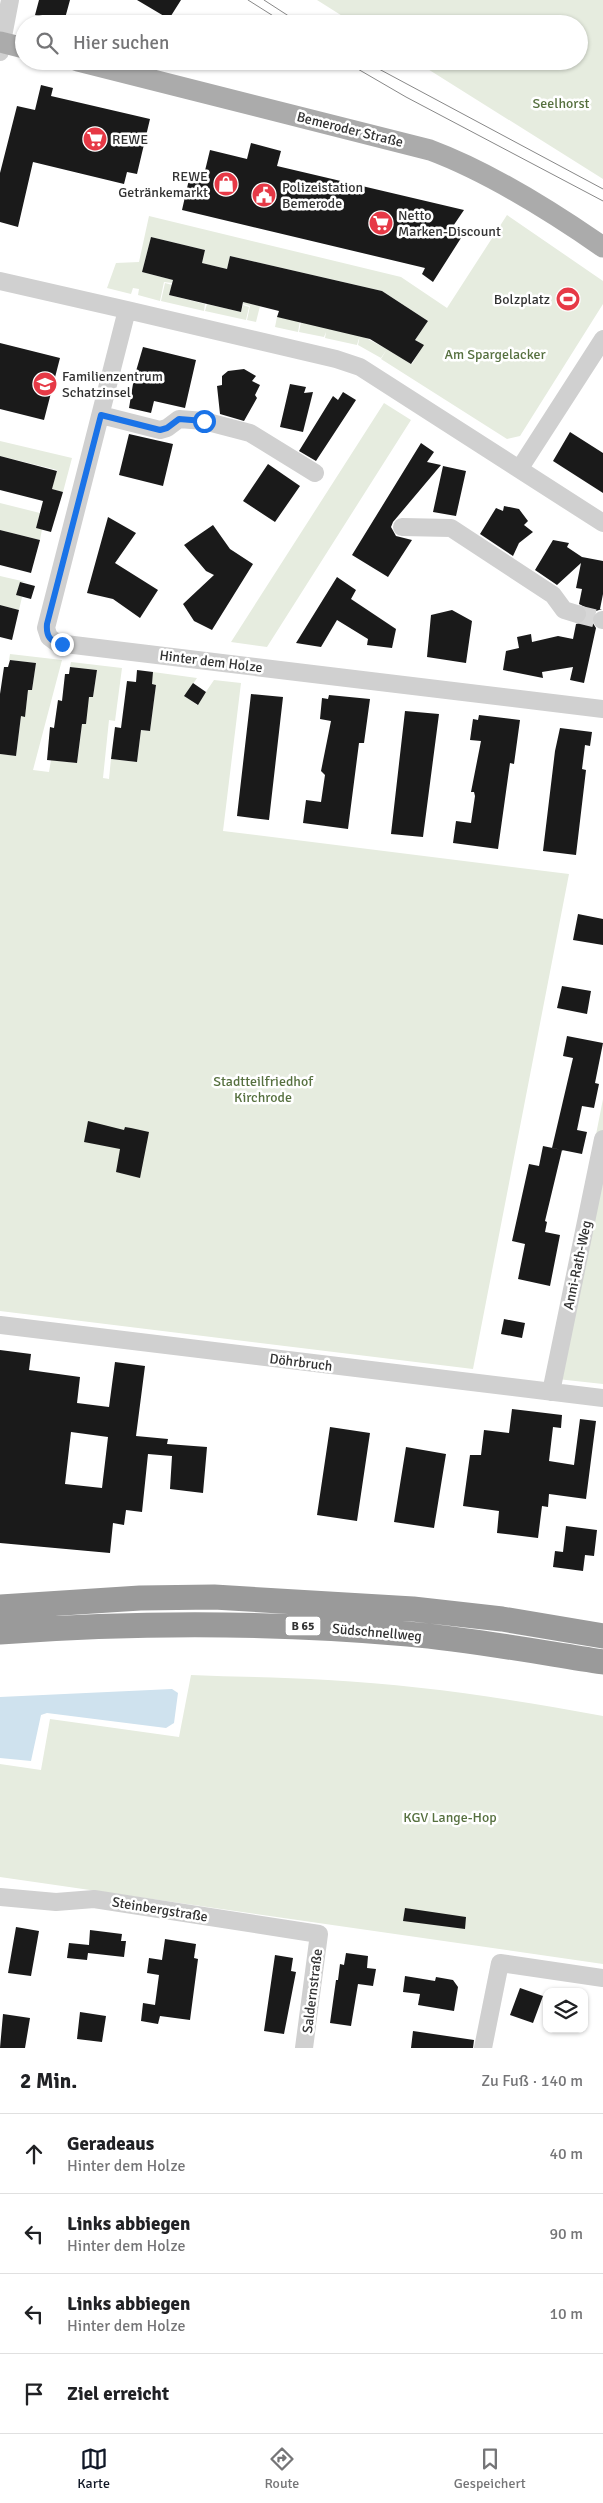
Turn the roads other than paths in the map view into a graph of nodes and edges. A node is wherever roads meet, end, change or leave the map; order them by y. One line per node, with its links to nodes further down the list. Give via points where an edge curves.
1 (10, 0): 2 (street)
2 (1, 45): 3 (main road)
3 (15, 47)
4 (114, 70): 5 (main road, Bemeroder Straße, via 430,150 509,190)
5 (603, 247)
6 (0, 281): 7 (street)
7 (127, 310): 9 (street, Hinter dem Holze); 10 (street, via 360,367)
8 (603, 339): 10 (street)
9 (101, 415): 11 (street, via 160,430 179,419 204,421 250,433); 15 (street, Hinter dem Holze, via 47,624 47,633 53,641)
10 (520, 468): 12 (street)
11 (315, 473)
12 (603, 523)
13 (402, 527): 14 (street, via 451,528 553,595 564,610)
14 (577, 614)
15 (603, 708)
16 (603, 1139): 18 (street, Anni-Rath-Weg)
17 (0, 1325): 18 (street, Döhrbruch)
18 (552, 1392): 19 (street, Döhrbruch)
19 (603, 1398)
20 (0, 1607): 22 (highway, Südschnellweg / B 65, via 158,1598 303,1601 502,1619)
21 (0, 1632): 23 (highway, Südschnellweg / B 65, via 146,1624 316,1627 420,1635)
22 (603, 1636)
23 (603, 1662)
24 (0, 1897): 25 (street, Steinbergstraße, via 56,1902 94,1899)
25 (319, 1934): 27 (street, Saldernstraße)
26 (603, 1978): 28 (street, via 500,1963)
27 (304, 2048)
28 (483, 2048)

